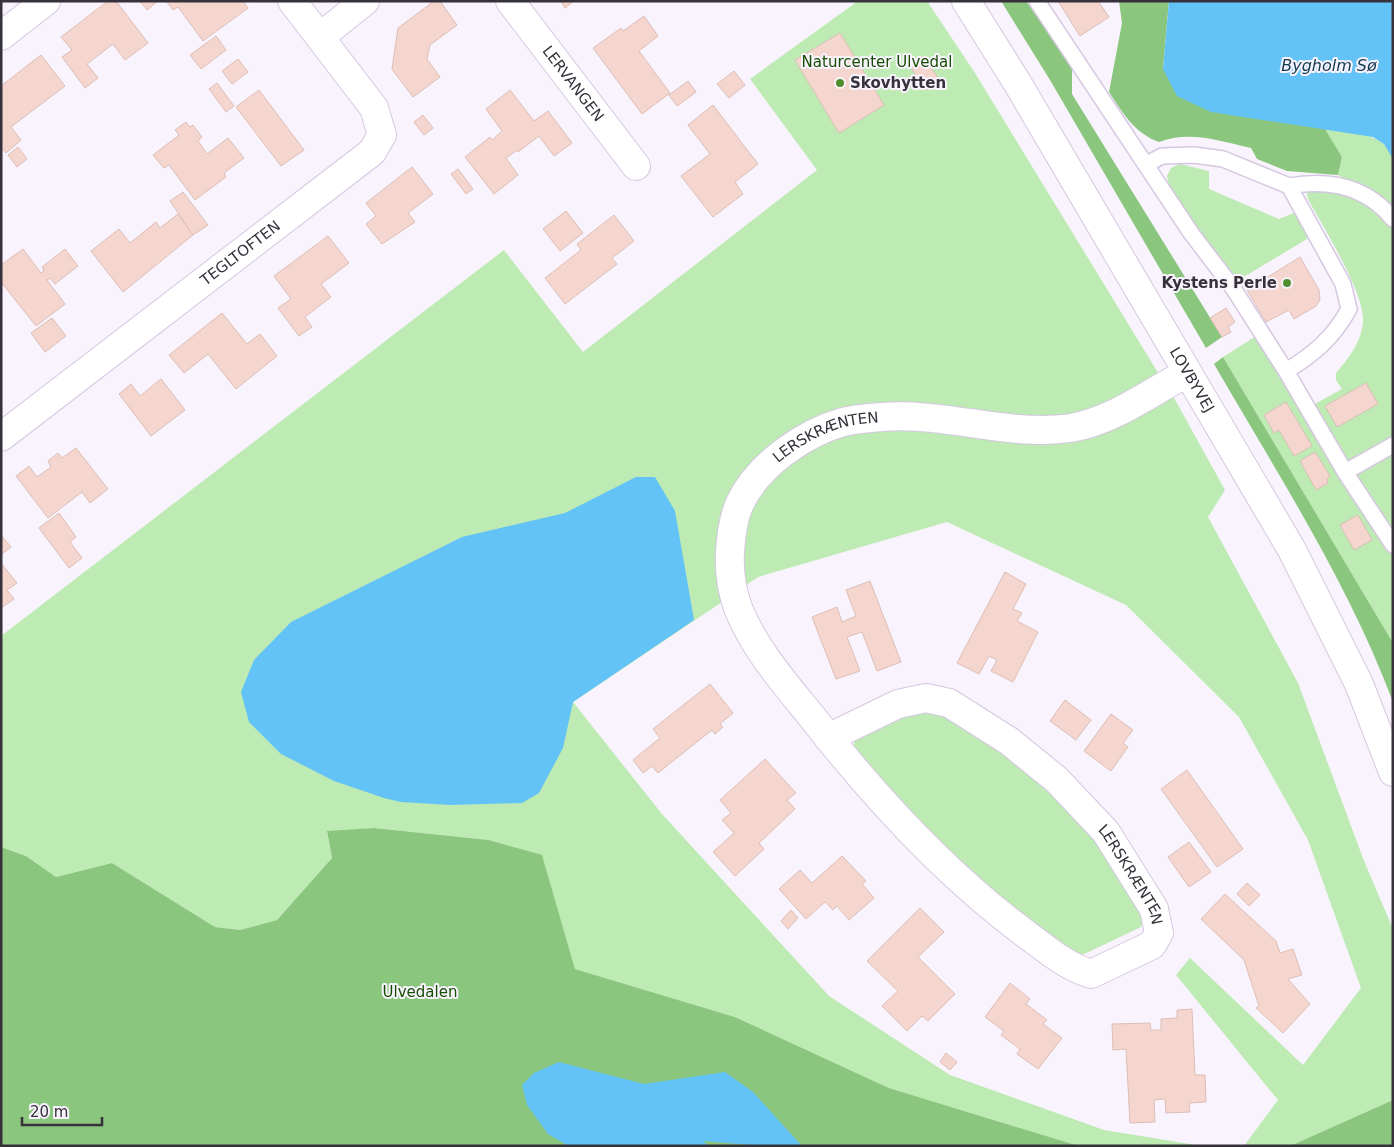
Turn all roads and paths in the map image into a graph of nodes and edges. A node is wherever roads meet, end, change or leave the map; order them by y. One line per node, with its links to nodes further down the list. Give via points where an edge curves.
1 (46, 1): 7 (street)
2 (292, 1): 8 (street, TEGLTOFTEN)
3 (365, 1): 8 (street)
4 (510, 1): 10 (street, LERVANGEN)
5 (966, 1): 14 (street, LOVBYVEJ)
6 (1037, 1): 9 (lane)
7 (1, 36)
8 (320, 37): 15 (street, TEGLTOFTEN, via 374,108 382,135 372,152)
9 (1147, 164): 11 (lane, via 1162,156 1194,155 1224,159); 13 (lane)
10 (636, 166)
11 (1289, 186): 12 (lane, via 1312,182 1346,185 1375,200); 13 (lane, via 1343,284 1350,309 1326,342)
12 (1393, 219)
13 (1286, 371): 17 (lane)
14 (1187, 373): 19 (street, LERSKRÆNTEN, via 1104,418 1073,427 1032,431 919,416 881,417 843,422 806,437 777,458 740,503 731,534 730,567 737,605 757,647); 20 (street, LOVBYVEJ, via 1292,550 1359,684)
15 (1, 437)
16 (1393, 445): 17 (lane)
17 (1345, 472): 18 (lane)
18 (1393, 544)
19 (828, 738): 19 (street, LERSKRÆNTEN, via 962,882 1007,921 1072,968 1091,974 1152,945 1159,933 1154,909 1106,832 1057,780 1002,736 949,702 926,698 898,704)
20 (1393, 772)

